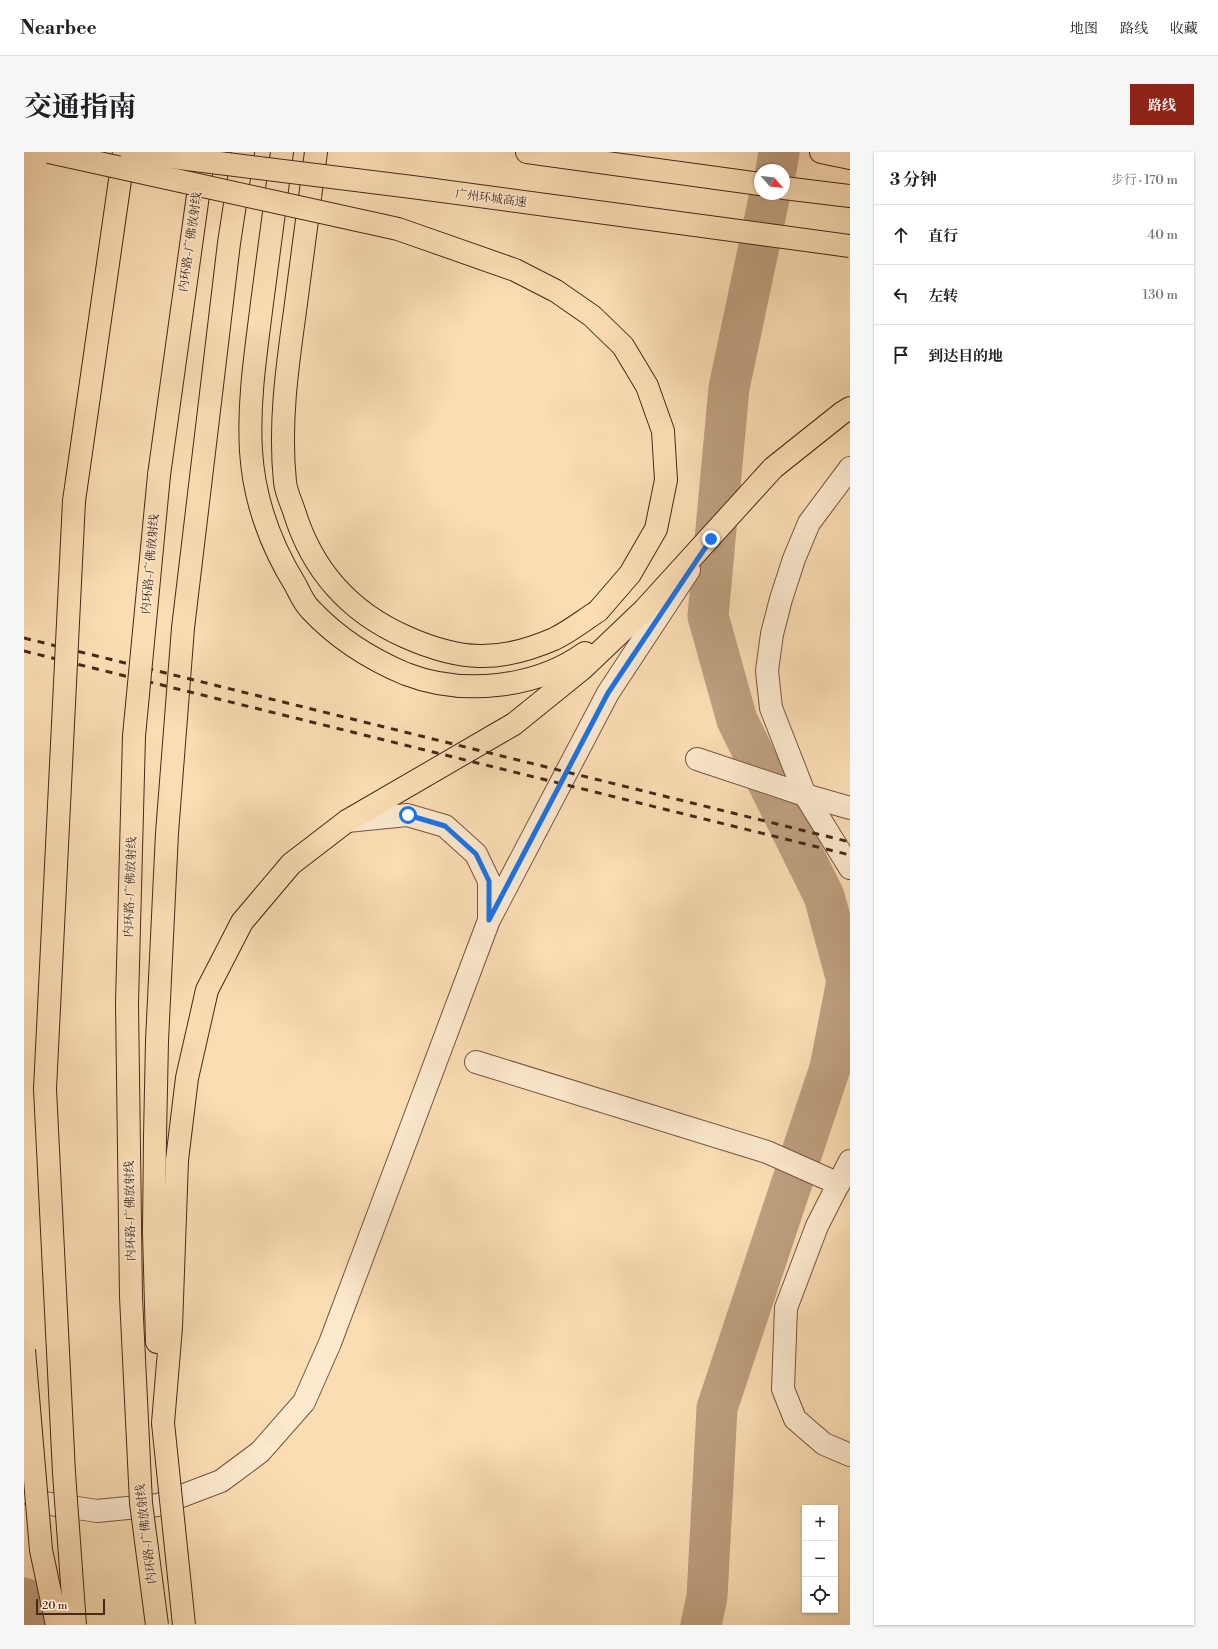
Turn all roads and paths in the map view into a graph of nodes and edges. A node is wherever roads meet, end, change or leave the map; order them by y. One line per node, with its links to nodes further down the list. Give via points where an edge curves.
1 (49, 152): 7 (highway, bridge, via 398,229 515,270 556,291 592,316 623,346 647,386 663,431 666,480 656,529 630,574 598,611 555,639 508,655 468,656 428,647 391,631 356,608 324,575 301,535 285,484 282,431 286,378)
2 (124, 152): 32 (highway, bridge, via 74,501 45,1089 64,1473)
3 (131, 152): 14 (highway, 广州环城高速, bridge)
4 (204, 152): 33 (highway, 内环路-广佛放射线, bridge, via 158,476 134,736 127,1003 131,1297 141,1503)
5 (242, 152): 28 (highway, via 183,628 167,833 156,1057 154,1225 156,1326)
6 (282, 152): 17 (highway, via 251,390 251,451 259,506 280,560 309,608 342,639 382,664 426,682 476,687 525,680 570,663)
7 (316, 152)
8 (527, 152): 11 (highway)
9 (821, 152): 10 (highway)
10 (850, 158)
11 (754, 183)
12 (790, 189): 13 (highway)
13 (850, 196)
14 (850, 246)
15 (850, 408): 17 (highway, via 773,468)
16 (850, 468): 19 (street, via 809,523 781,599 772,634 767,671 771,708)
17 (652, 612): 21 (highway, via 514,724); 23 (street)
18 (697, 759): 19 (street)
19 (805, 795): 20 (street); 22 (street)
20 (850, 808)
21 (347, 821): 23 (street, via 408,815 445,826 476,854 486,874 489,881); 28 (highway, via 291,864 242,922 207,990 187,1078 177,1160 171,1327)
22 (850, 868)
23 (489, 920): 30 (street, via 330,1343 304,1402 260,1452 221,1481 158,1505 97,1511 44,1503)
24 (476, 1062): 26 (street, via 767,1152)
25 (850, 1161): 26 (street)
26 (840, 1184): 29 (street, via 817,1226 786,1308 783,1389 795,1419 824,1444)
27 (24, 1350): 31 (highway, bridge, via 41,1550)
28 (164, 1423): 34 (highway, bridge)
29 (850, 1455)
30 (24, 1490)
31 (57, 1625)
32 (75, 1625)
33 (157, 1625)
34 (184, 1625)

